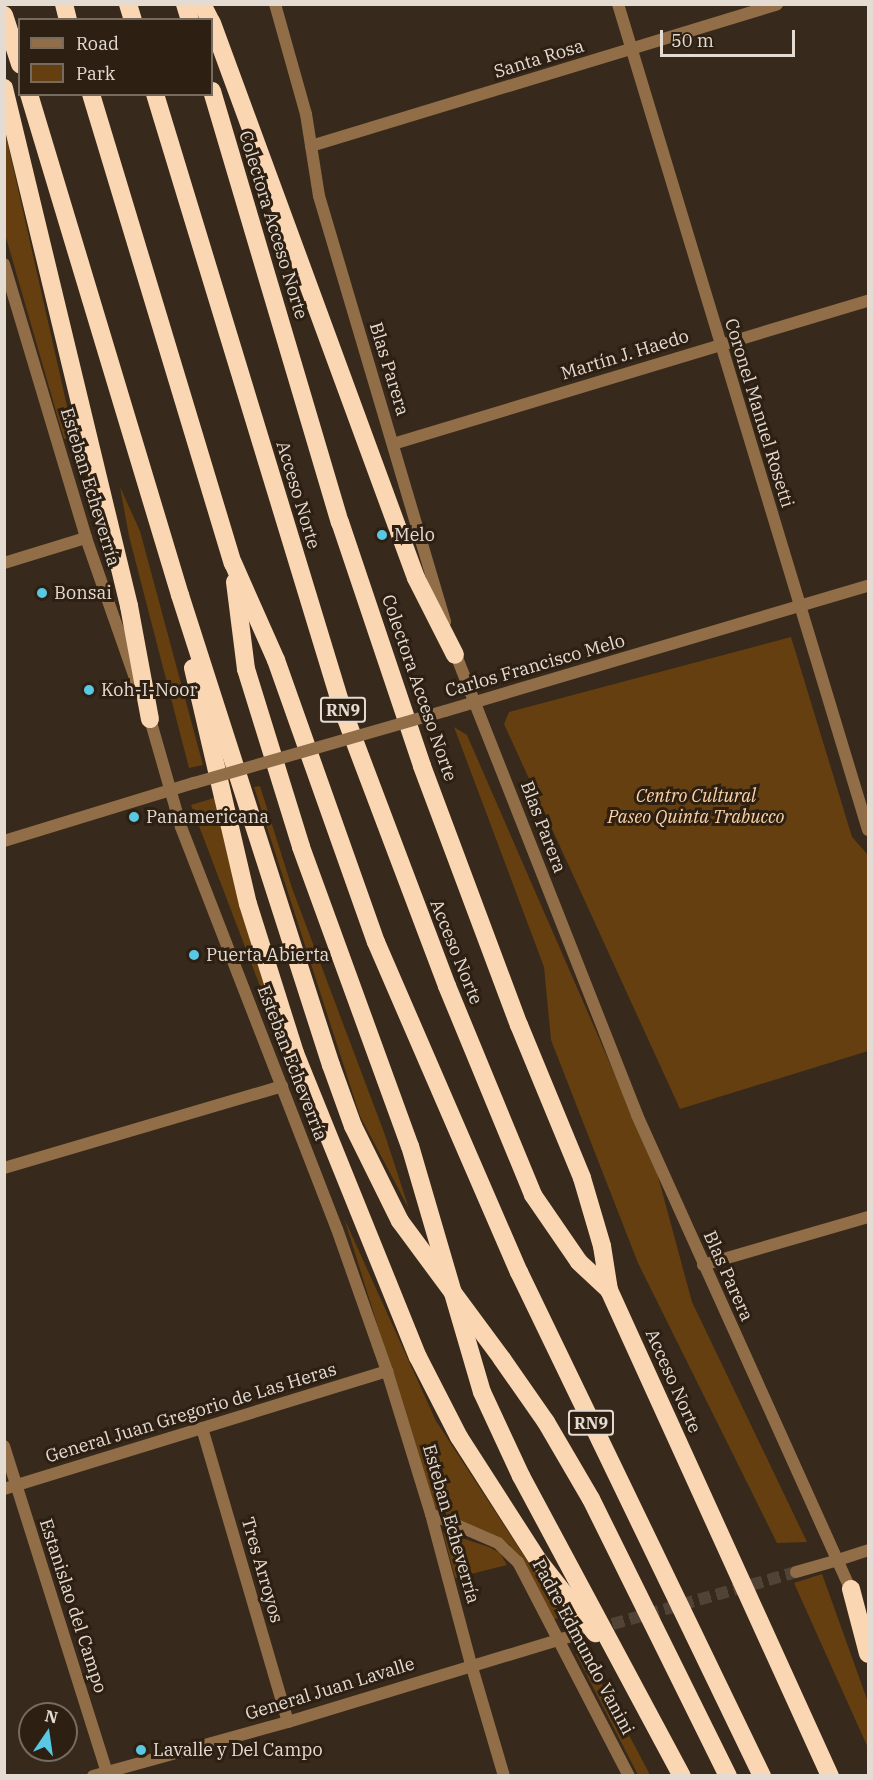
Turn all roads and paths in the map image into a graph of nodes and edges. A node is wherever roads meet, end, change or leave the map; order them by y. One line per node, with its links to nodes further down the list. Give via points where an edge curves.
1 (202, 4): 6 (highway)
2 (275, 4): 15 (street, Blas Parera)
3 (618, 4): 8 (street, Coronel Manuel Rosetti)
4 (777, 4): 8 (street, Santa Rosa)
5 (4, 15): 9 (highway)
6 (209, 18)
7 (213, 26): 26 (highway, via 416,578)
8 (632, 50): 15 (street, Santa Rosa); 18 (street, Coronel Manuel Rosetti)
9 (18, 58)
10 (4, 88): 28 (highway, via 129,606)
11 (213, 94): 36 (highway, Colectora Acceso Norte, via 340,522 422,765 519,1025 582,1178 602,1246)
12 (30, 96): 24 (highway)
13 (92, 96): 22 (highway, RN9)
14 (156, 96): 36 (highway, Acceso Norte / RN9, via 308,601 399,865 533,1194 579,1262)
15 (311, 146): 19 (street, Blas Parera, via 319,196)
16 (4, 264): 20 (street, Esteban Echeverría)
17 (868, 301): 18 (street, Martín J. Haedo)
18 (720, 345): 19 (street, Martín J. Haedo); 25 (street, Coronel Manuel Rosetti)
19 (393, 444): 26 (street, Blas Parera)
20 (86, 538): 21 (street); 28 (street, Esteban Echeverría)
21 (4, 563)
22 (233, 563): 51 (highway, via 246,669 300,847 410,1146 482,1392 521,1476); 59 (highway, RN9, via 276,660 376,942 468,1159)
23 (868, 586): 25 (street, Carlos Francisco Melo)
24 (180, 596): 51 (highway, via 204,725 248,904 294,1053 418,1357 459,1437 538,1560); 58 (highway, bridge, via 357,1136 400,1221 502,1359 582,1481)
25 (798, 607): 27 (street, Carlos Francisco Melo); 30 (street, Coronel Manuel Rosetti)
26 (455, 655): 27 (street, Blas Parera)
27 (472, 705): 29 (street, Carlos Francisco Melo, bridge); 35 (street, Blas Parera, via 637,1115)
28 (150, 719): 29 (street, Esteban Echeverría)
29 (171, 790): 31 (street, Carlos Francisco Melo); 32 (street, Esteban Echeverría)
30 (868, 830)
31 (4, 841)
32 (282, 1086): 33 (street); 37 (street, Esteban Echeverría)
33 (4, 1168)
34 (868, 1217): 35 (street)
35 (703, 1265): 43 (street, Blas Parera)
36 (609, 1290): 60 (highway, Acceso Norte / RN9)
37 (387, 1371): 38 (street, General Juan Gregorio de Las Heras); 41 (street, Esteban Echeverría)
38 (202, 1428): 40 (street, General Juan Gregorio de Las Heras); 52 (street, Tres Arroyos)
39 (4, 1446): 40 (street, Estanislao del Campo)
40 (10, 1487): 53 (street, Estanislao del Campo)
41 (431, 1514): 48 (street, Padre Edmundo Vanini, via 508,1551); 50 (street, Esteban Echeverría)
42 (868, 1550): 43 (street)
43 (838, 1560): 44 (street); 45 (street, Blas Parera)
44 (796, 1572)
45 (851, 1588): 46 (street, Blas Parera); 49 (highway)
46 (868, 1632)
47 (578, 1634): 48 (street, General Juan Lavalle)
48 (561, 1638): 50 (street, General Juan Lavalle); 56 (street, Padre Edmundo Vanini)
49 (868, 1654)
50 (471, 1664): 52 (street, General Juan Lavalle); 55 (street, Esteban Echeverría)
51 (625, 1672): 57 (highway)
52 (288, 1722): 53 (street, General Juan Lavalle)
53 (108, 1773): 54 (street, General Juan Lavalle)
54 (93, 1776)
55 (504, 1776)
56 (629, 1776)
57 (682, 1776)
58 (728, 1776)
59 (762, 1776)
60 (830, 1776)

